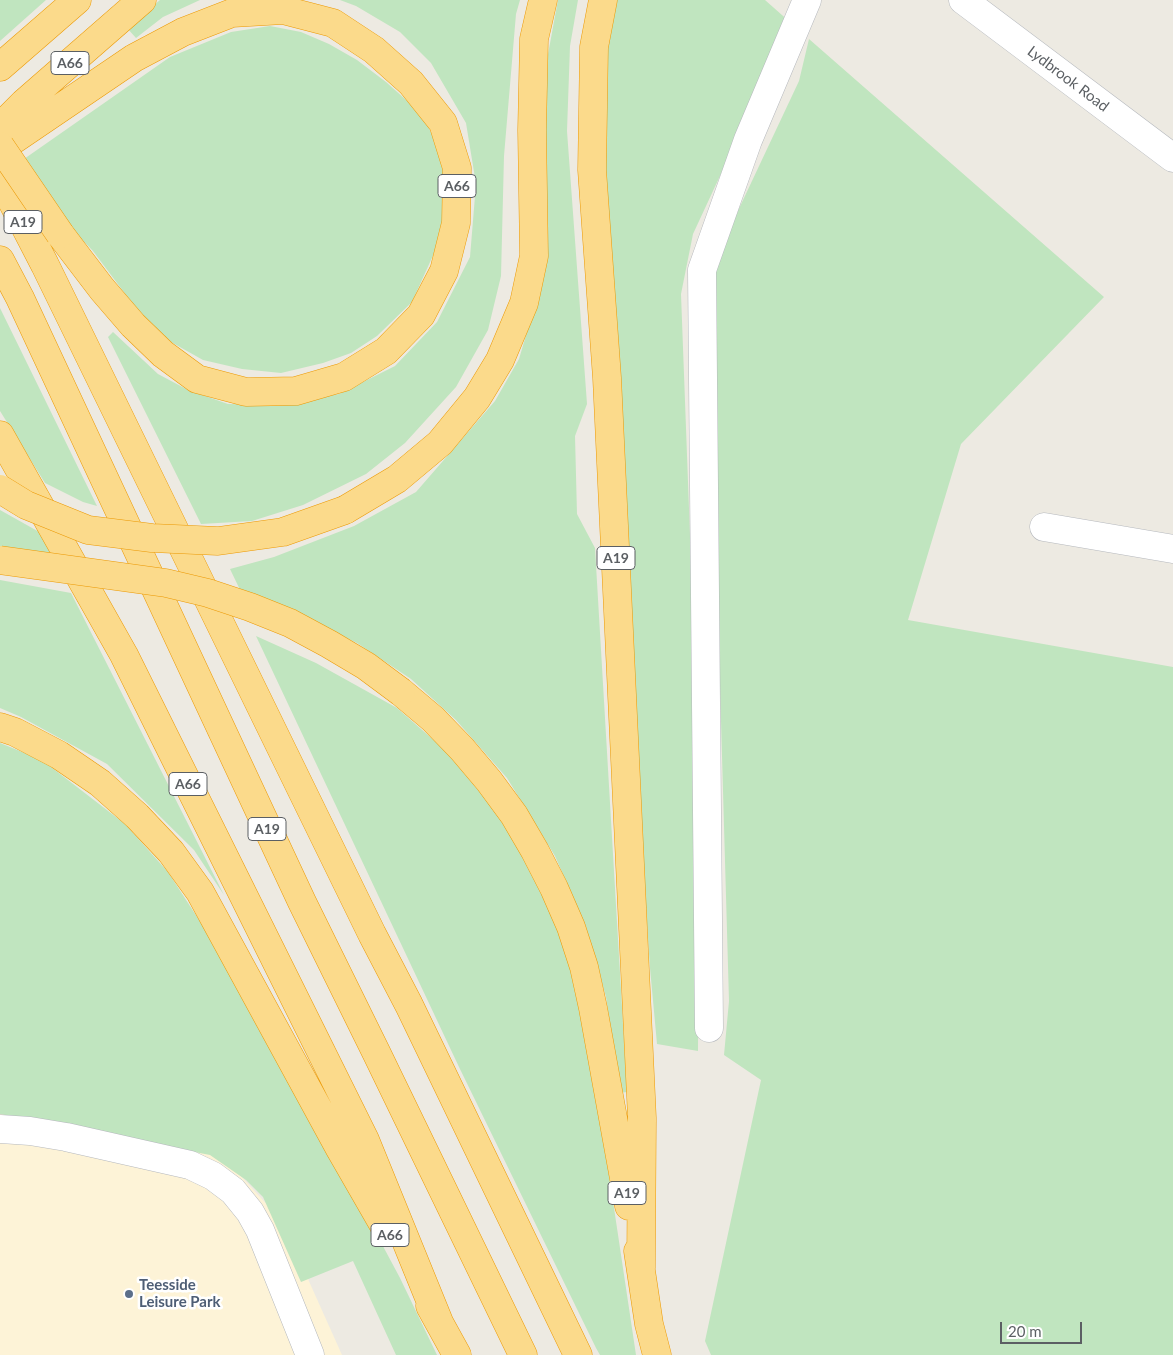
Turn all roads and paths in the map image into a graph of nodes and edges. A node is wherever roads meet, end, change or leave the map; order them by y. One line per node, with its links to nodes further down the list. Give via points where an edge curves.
1 (77, 0): 7 (highway, A66)
2 (142, 0): 8 (highway, A66)
3 (543, 0): 14 (highway, bridge, via 534,39 534,256 524,303 500,360 477,398 440,442 397,479 345,510 283,532 218,542 88,530 26,505)
4 (603, 0): 21 (highway, A19, via 594,47 592,170 607,378 642,1108)
5 (963, 0): 10 (street, Lydbrook Road)
6 (802, 10): 19 (street, via 748,140 702,270)
7 (0, 67)
8 (0, 127)
9 (0, 147): 9 (highway, A66, bridge, via 60,234 133,325 163,354 198,379 246,392 296,391 344,377 386,351 421,315 444,271 456,223 457,168 443,123 411,83 374,50 333,23 283,10 232,13 183,32 134,58)
10 (1173, 158)
11 (0, 178): 26 (highway, A19, via 46,265)
12 (0, 260): 25 (highway, A19, via 302,902)
13 (0, 435): 22 (highway, A66, via 124,655 356,1123)
14 (0, 488)
15 (1044, 527): 16 (street)
16 (1173, 549)
17 (0, 560): 21 (highway, A19, bridge, via 166,583 250,607 290,624 366,666 401,692 462,749 489,781 535,851 554,888 584,967)
18 (0, 727): 22 (highway, A66, via 59,755 100,783 171,852 200,892)
19 (709, 1028)
20 (0, 1129): 23 (street, via 66,1137 190,1165 213,1176 233,1191 260,1230)
21 (641, 1268): 27 (highway, A19)
22 (439, 1322): 24 (highway, A66)
23 (310, 1355)
24 (456, 1355)
25 (523, 1355)
26 (578, 1355)
27 (657, 1355)

